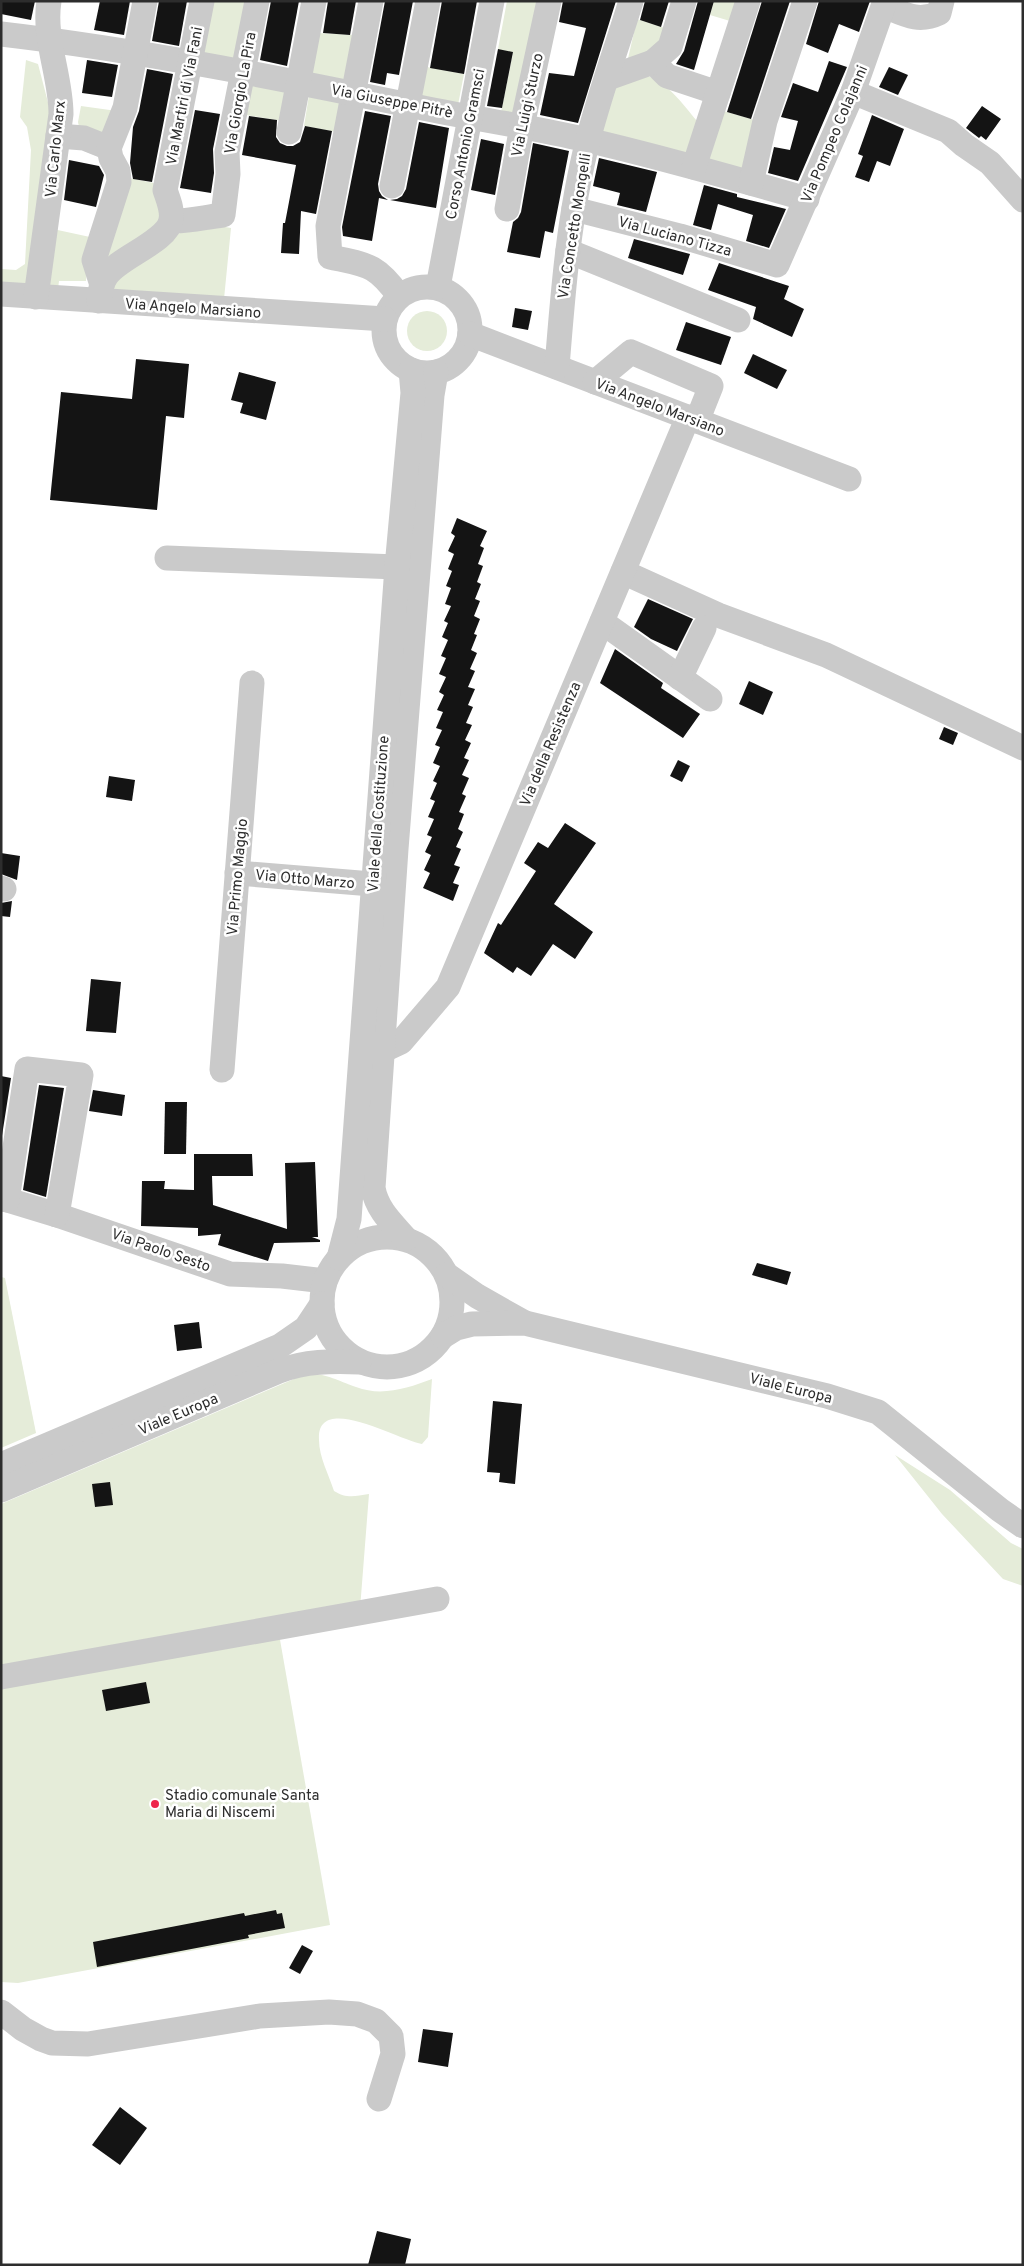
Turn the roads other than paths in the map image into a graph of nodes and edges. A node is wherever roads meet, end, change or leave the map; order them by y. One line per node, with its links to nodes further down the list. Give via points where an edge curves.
1 (49, 1): 17 (street, Via Carlo Marx, via 47,15)
2 (146, 1): 18 (street)
3 (202, 1): 19 (street, Via Martiri di Via Fani)
4 (257, 1): 21 (street, Via Giorgio La Pira)
5 (314, 1): 23 (street)
6 (371, 1): 25 (street)
7 (428, 1): 27 (street)
8 (492, 1): 28 (street, Corso Antonio Gramsci)
9 (549, 1): 29 (street, Via Luigi Sturzo)
10 (631, 1): 22 (street, Via Concetto Mongelli)
11 (684, 1): 20 (street, via 670,47)
12 (748, 1): 26 (street)
13 (805, 1): 35 (street, via 765,121)
14 (942, 1): 15 (street, via 939,13 926,19 904,14)
15 (885, 4): 24 (street, Via Pompeo Colajanni)
16 (1, 34): 17 (street, Via Giuseppe Pitrè)
17 (51, 40): 18 (street, Via Giuseppe Pitrè); 31 (street, Via Carlo Marx, via 61,93)
18 (136, 53): 19 (street, Via Giuseppe Pitrè); 33 (street, via 125,108)
19 (191, 61): 21 (street, Via Giuseppe Pitrè); 41 (street, Via Martiri di Via Fani, via 165,190)
20 (653, 62): 22 (street); 26 (street, via 667,76)
21 (243, 72): 23 (street, Via Giuseppe Pitrè); 41 (street, Via Giorgio La Pira, via 227,152 223,215)
22 (608, 78): 32 (street, Via Concetto Mongelli)
23 (298, 83): 25 (street, Via Giuseppe Pitrè); 30 (street)
24 (854, 92): 37 (street, Via Pompeo Colajanni); 38 (street, via 948,131 990,163)
25 (353, 93): 27 (street, Via Giuseppe Pitrè); 47 (street, via 328,226 330,257 370,265 386,277)
26 (718, 93): 34 (street)
27 (408, 105): 28 (street, Via Giuseppe Pitrè); 36 (street)
28 (470, 117): 29 (street, Via Giuseppe Pitrè); 44 (street, Corso Antonio Gramsci)
29 (522, 126): 32 (street, Via Giuseppe Pitrè); 39 (street, Via Luigi Sturzo)
30 (289, 132)
31 (58, 136): 33 (street, via 84,138); 48 (street, Via Carlo Marx)
32 (588, 140): 34 (street, Via Giuseppe Pitrè); 40 (street, Via Concetto Mongelli)
33 (109, 148): 45 (street, via 119,182 94,260)
34 (694, 167): 35 (street, Via Giuseppe Pitrè)
35 (751, 183): 37 (street, Via Giuseppe Pitrè)
36 (392, 186)
37 (807, 200): 43 (street, Via Pompeo Colajanni)
38 (1023, 200)
39 (507, 209)
40 (574, 209): 42 (street, Via Concetto Mongelli); 43 (street, Via Luciano Tizza)
41 (171, 221): 45 (street, via 167,230 108,274)
42 (568, 251): 50 (street); 53 (street, Via Concetto Mongelli)
43 (777, 265)
44 (438, 287): 47 (street, via 424,286); 52 (street, via 459,300 466,310)
45 (100, 293): 48 (street, Via Angelo Marsiano); 51 (street, Via Angelo Marsiano)
46 (1, 294): 48 (street, Via Angelo Marsiano)
47 (399, 296): 51 (street, via 390,307)
48 (36, 297)
49 (1, 308): 51 (street, Via Angelo Marsiano)
50 (738, 320)
51 (384, 328): 54 (street, via 393,357)
52 (470, 334): 53 (street, Via Angelo Marsiano); 55 (street, via 459,359)
53 (556, 367): 56 (street, Via Angelo Marsiano)
54 (411, 370): 55 (street); 60 (street, Viale della Costituzione, via 413,394)
55 (436, 372): 70 (street, Viale della Costituzione, via 397,839)
56 (595, 382): 57 (street, Via Angelo Marsiano); 57 (street, Via della Resistenza, via 631,352 711,386)
57 (693, 419): 58 (street, Via Angelo Marsiano); 61 (street, Via della Resistenza)
58 (850, 479)
59 (167, 558): 60 (street)
60 (397, 567): 69 (street, Viale della Costituzione)
61 (623, 572): 62 (street, Via della Resistenza); 67 (street, via 718,616 826,655)
62 (602, 622): 64 (street); 70 (street, Via della Resistenza, via 448,987 401,1042)
63 (704, 628): 64 (street)
64 (680, 678): 66 (street)
65 (252, 683): 68 (street, Via Primo Maggio)
66 (710, 699)
67 (1023, 748)
68 (237, 873): 69 (street, Via Otto Marzo); 71 (street, Via Primo Maggio)
69 (372, 884): 75 (street, Viale della Costituzione, via 348,1219)
70 (384, 1050): 74 (street, Viale della Costituzione, via 373,1188 381,1210)
71 (222, 1070)
72 (4, 1199): 73 (street, Via Paolo Sesto); 73 (street, via 27,1069 81,1075)
73 (57, 1215): 77 (street, Via Paolo Sesto, via 230,1274 282,1276)
74 (406, 1239): 75 (street, via 392,1236 363,1241); 76 (street, via 437,1259)
75 (339, 1258): 77 (street)
76 (447, 1275): 78 (street, Viale Europa); 79 (street, via 452,1306)
77 (323, 1292): 80 (street, via 325,1322 332,1338 344,1352); 81 (street, Viale Europa, via 306,1328 280,1346)
78 (525, 1323): 79 (street, Viale Europa, via 472,1324 456,1328); 83 (street, Viale Europa, via 827,1396 878,1412)
79 (444, 1336): 80 (street, via 415,1362 378,1368)
80 (360, 1362): 82 (street, Viale Europa, via 318,1361 279,1371)
81 (1, 1465)
82 (1, 1490)
83 (1023, 1526)
84 (437, 1599): 85 (street)
85 (1, 1677)
86 (1, 2012): 87 (street, via 41,2039 52,2043 88,2044 260,2016 330,2012 357,2014 376,2021 390,2036 393,2054)
87 (379, 2099)

